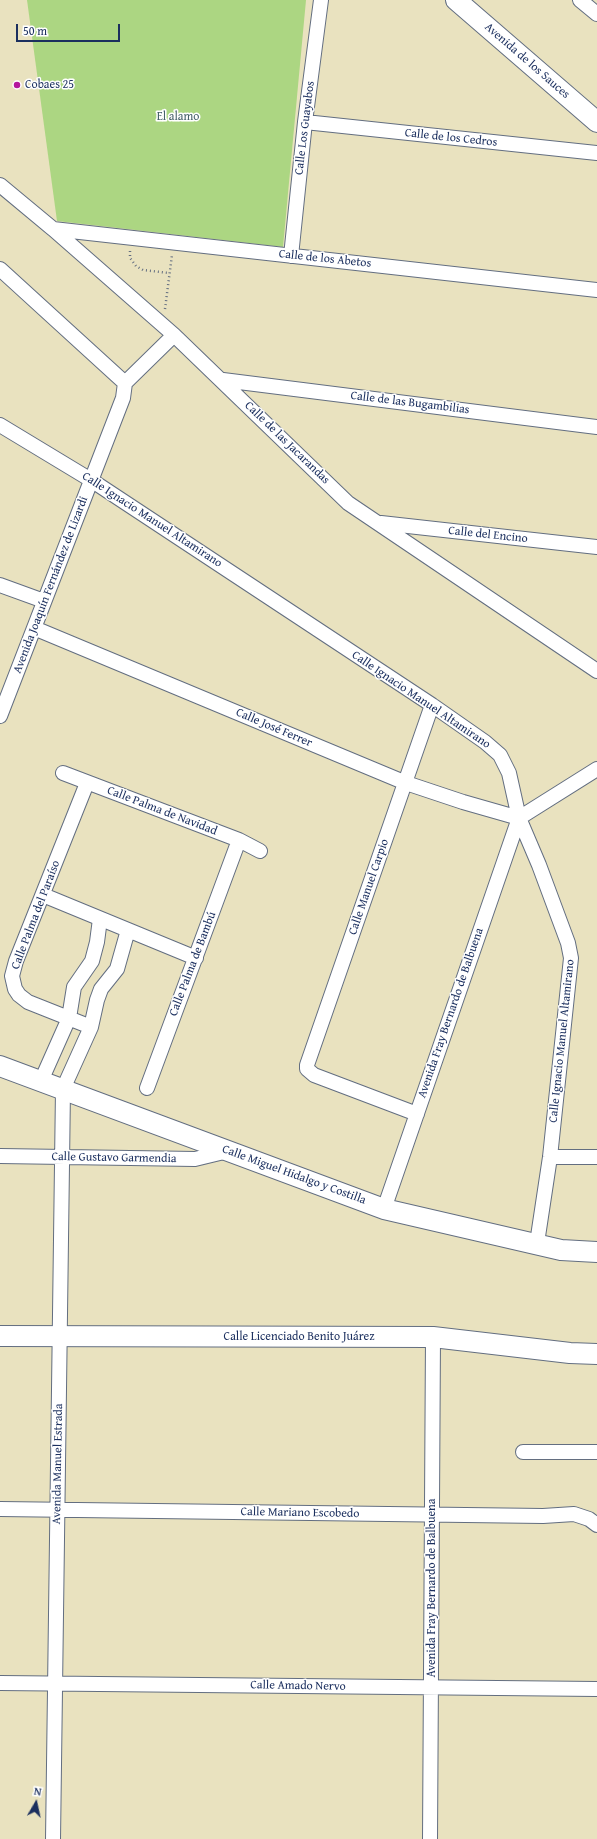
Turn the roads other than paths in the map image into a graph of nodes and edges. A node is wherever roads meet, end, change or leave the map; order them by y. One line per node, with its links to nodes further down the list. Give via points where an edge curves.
1 (321, 0): 5 (street, Calle Los Guayabos)
2 (456, 0): 6 (street, Avenida de los Sauces)
3 (586, 1): 4 (street)
4 (597, 14)
5 (304, 122): 7 (street, Calle de los Cedros); 10 (street, Calle Los Guayabos)
6 (597, 122)
7 (597, 153)
8 (0, 186): 9 (street, Calle de las Jacarandas)
9 (53, 229): 10 (street, Calle de los Abetos); 13 (street, Calle de las Jacarandas)
10 (291, 256): 12 (street, Calle de los Abetos)
11 (0, 269): 15 (street)
12 (597, 290)
13 (174, 335): 14 (street, Calle de las Jacarandas); 15 (street)
14 (223, 380): 17 (street, Calle de las Bugambilias); 19 (street, Calle de las Jacarandas, via 348,503)
15 (125, 383): 18 (street, Avenida Joaquín Fernández de Lizardi, via 122,398)
16 (0, 425): 18 (street, Calle Ignacio Manuel Altamirano)
17 (597, 426)
18 (91, 480): 22 (street, Avenida Joaquín Fernández de Lizardi); 25 (street, Calle Ignacio Manuel Altamirano)
19 (378, 523): 20 (street, Calle del Encino); 24 (street, Calle de las Jacarandas)
20 (597, 547)
21 (0, 585): 22 (street)
22 (44, 601): 23 (street, Avenida Joaquín Fernández de Lizardi)
23 (34, 628): 26 (street, Avenida Joaquín Fernández de Lizardi); 30 (street, Calle José Ferrer)
24 (597, 671)
25 (432, 704): 30 (street, Calle Manuel Carpio); 31 (street, Calle Ignacio Manuel Altamirano, via 500,755 509,773)
26 (0, 716)
27 (597, 769): 31 (street)
28 (63, 773): 29 (street, Calle Palma de Navidad)
29 (87, 783): 32 (street, Calle Palma de Navidad); 34 (street, Calle Palma del Paraíso)
30 (406, 783): 31 (street, Calle José Ferrer); 44 (street, Calle Manuel Carpio, via 307,1069 314,1075)
31 (519, 818): 44 (street, Avenida Fray Bernardo de Balbuena); 47 (street, Calle Ignacio Manuel Altamirano, via 568,943 571,958)
32 (239, 840): 33 (street, Calle Palma de Navidad); 37 (street, Calle Palma de Bambú)
33 (260, 851)
34 (43, 895): 35 (street); 38 (street, Calle Palma del Paraíso, via 14,968 13,983 19,995 28,1002)
35 (100, 919): 36 (street); 38 (street, via 95,952 89,967 74,987)
36 (128, 930): 37 (street); 39 (street, via 117,969 99,994)
37 (196, 958): 42 (street, Calle Palma de Bambú)
38 (69, 1018): 39 (street, Calle Palma del Paraíso); 41 (street)
39 (91, 1027): 43 (street)
40 (0, 1066): 41 (street, Calle Miguel Hidalgo y Costilla)
41 (41, 1081): 43 (street, Calle Miguel Hidalgo y Costilla)
42 (147, 1088)
43 (63, 1089): 45 (street, Calle Miguel Hidalgo y Costilla); 48 (street, Avenida Manuel Estrada)
44 (417, 1114): 50 (street, Avenida Fray Bernardo de Balbuena)
45 (228, 1151): 48 (street, Calle Gustavo Garmendia, via 194,1159); 50 (street, Calle Miguel Hidalgo y Costilla)
46 (0, 1156): 48 (street, Calle Gustavo Garmendia)
47 (550, 1157): 49 (street); 51 (street, Calle Ignacio Manuel Altamirano)
48 (62, 1158): 54 (street, Avenida Manuel Estrada)
49 (597, 1158)
50 (384, 1209): 51 (street, Calle Miguel Hidalgo y Costilla)
51 (537, 1243): 52 (street, Calle Miguel Hidalgo y Costilla, via 561,1250)
52 (597, 1252)
53 (0, 1336): 54 (street, Calle Licenciado Benito Juárez)
54 (60, 1337): 55 (street, Calle Licenciado Benito Juárez); 60 (street, Avenida Manuel Estrada)
55 (433, 1337): 56 (street, Calle Licenciado Benito Juárez); 61 (street, Avenida Fray Bernardo de Balbuena)
56 (597, 1354)
57 (523, 1452): 58 (street)
58 (597, 1452)
59 (0, 1509): 60 (street, Calle Mariano Escobedo)
60 (58, 1510): 61 (street, Calle Mariano Escobedo); 64 (street, Avenida Manuel Estrada)
61 (432, 1514): 62 (street, Calle Mariano Escobedo, via 574,1514); 65 (street, Avenida Fray Bernardo de Balbuena)
62 (597, 1525)
63 (0, 1683): 64 (street, Calle Amado Nervo)
64 (56, 1684): 65 (street, Calle Amado Nervo); 67 (street, Avenida Manuel Estrada)
65 (431, 1688): 66 (street, Calle Amado Nervo); 68 (street, Avenida Fray Bernardo de Balbuena)
66 (597, 1689)
67 (53, 1839)
68 (430, 1839)

